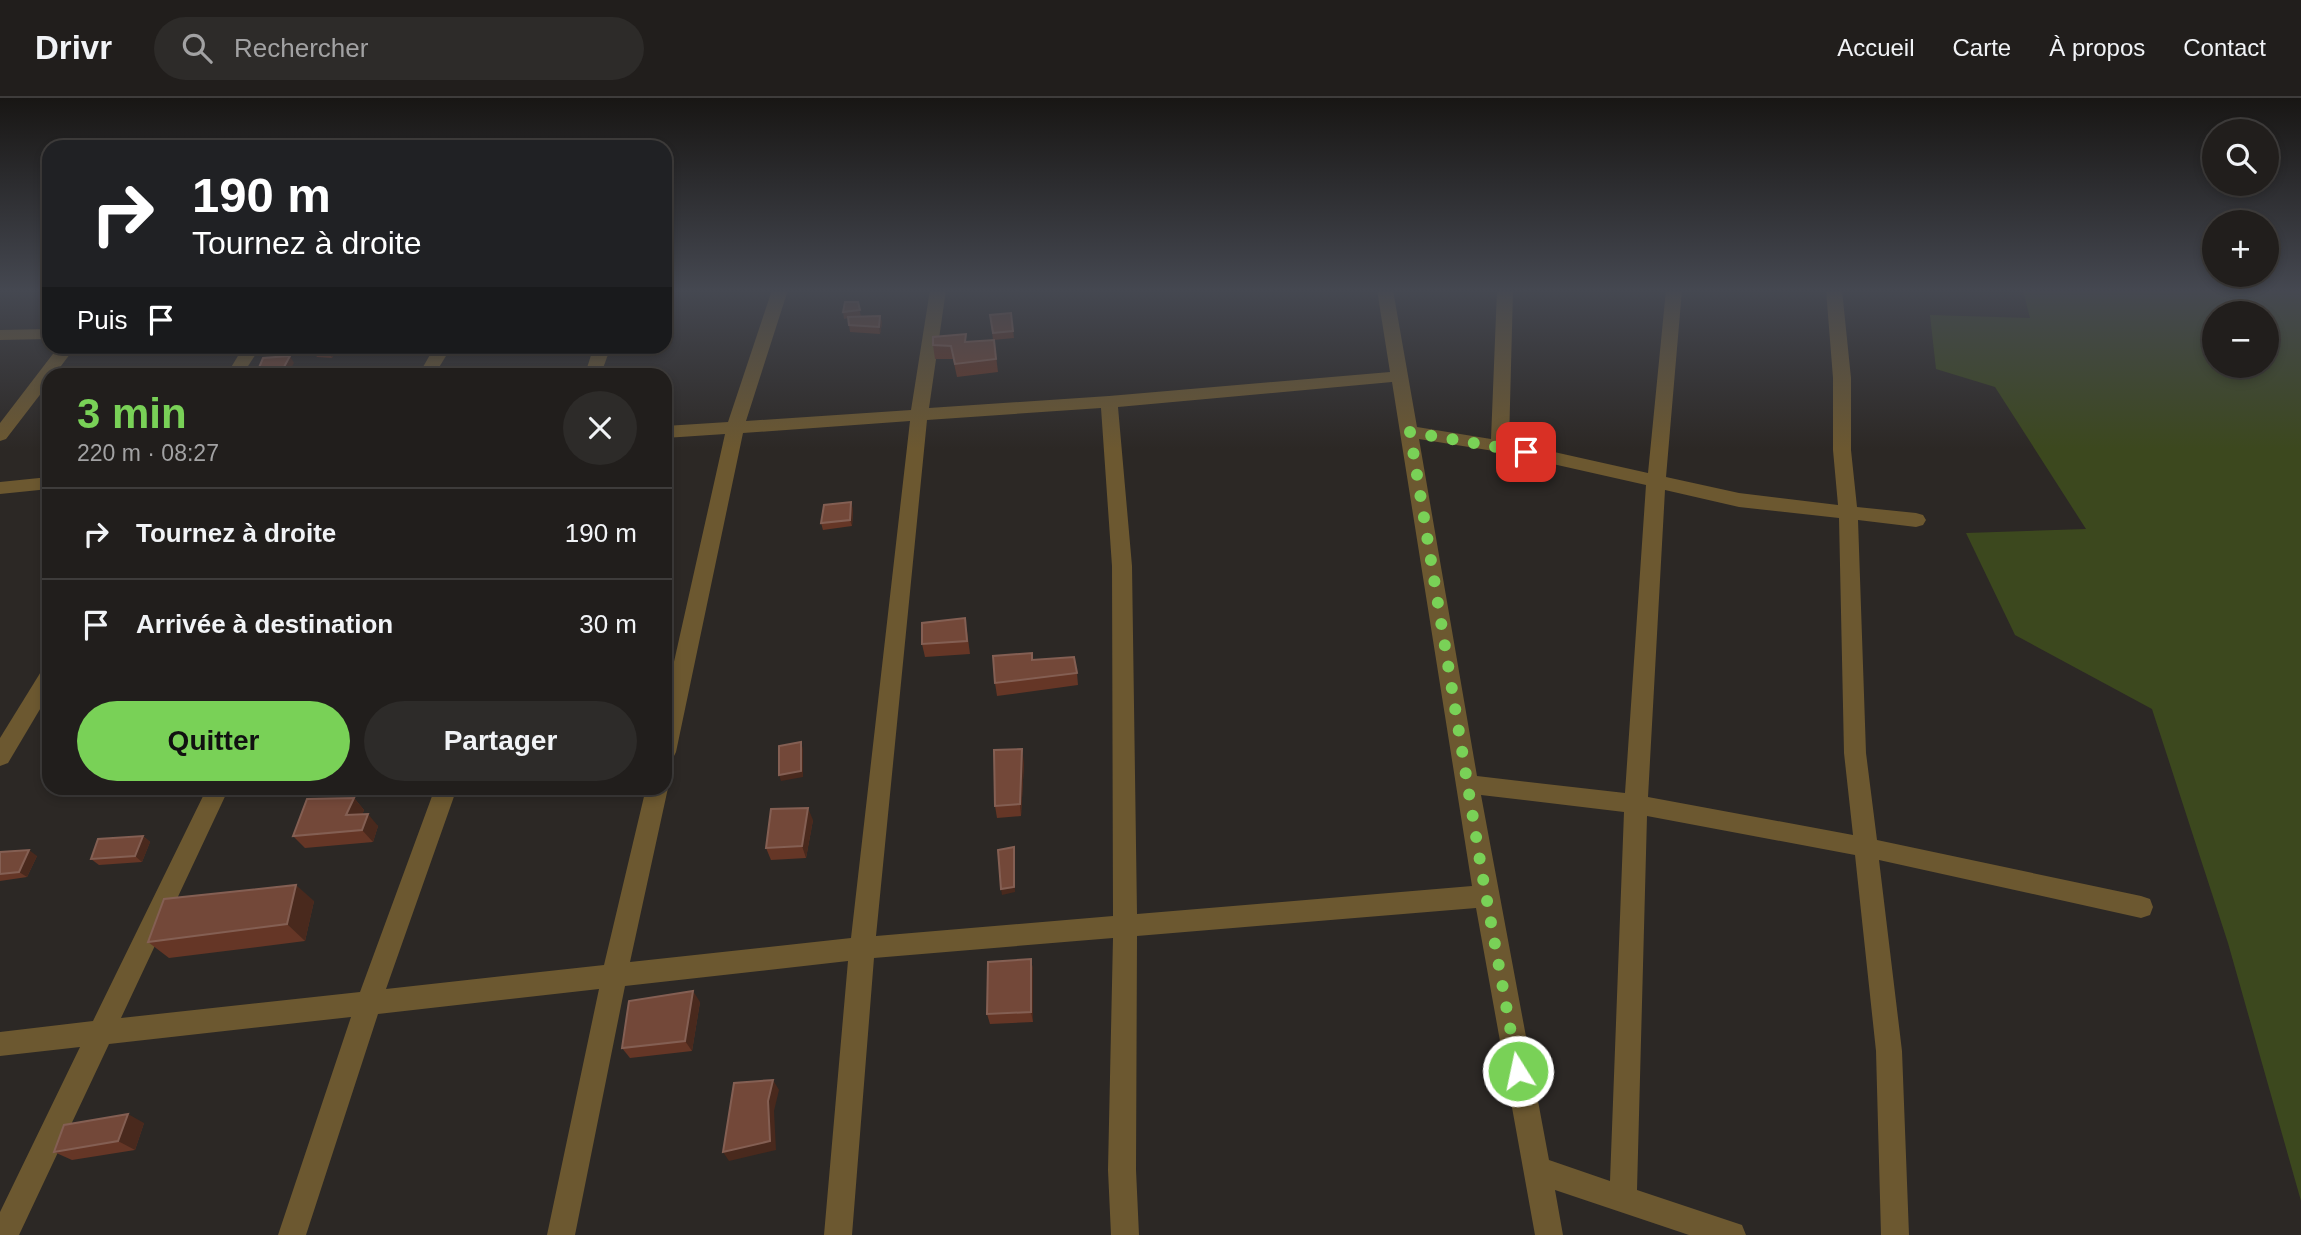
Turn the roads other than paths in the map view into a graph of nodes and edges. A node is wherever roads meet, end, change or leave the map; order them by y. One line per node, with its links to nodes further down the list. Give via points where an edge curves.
1 (763, 343): 13 (street)
2 (930, 343): 12 (street)
3 (1395, 343): 9 (street)
4 (1503, 343): 17 (street)
5 (1669, 343): 18 (street)
6 (1839, 343): 21 (street)
7 (62, 354): 8 (street)
8 (51, 368)
9 (1401, 376): 11 (street); 15 (street)
10 (42, 380): 16 (street)
11 (1109, 402): 12 (street); 34 (street, via 1122,566)
12 (919, 416): 13 (street); 35 (street)
13 (735, 428): 14 (street); 24 (street)
14 (672, 432)
15 (1410, 432): 17 (street); 26 (street)
16 (0, 435)
17 (1500, 446): 18 (street)
18 (1656, 482): 21 (street, via 1739,500); 30 (street)
19 (42, 484): 20 (street)
20 (0, 488)
21 (1848, 513): 22 (street); 31 (street, via 1855,753)
22 (1916, 520)
23 (42, 688): 25 (street)
24 (672, 720)
25 (0, 757)
26 (1467, 784): 30 (street); 32 (street)
27 (215, 795): 38 (street)
28 (443, 795): 37 (street)
29 (655, 795): 36 (street)
30 (1636, 804): 31 (street); 41 (street)
31 (1864, 847): 33 (street); 49 (street, via 1889,1051)
32 (1486, 896): 34 (street); 40 (street)
33 (2141, 907)
34 (1125, 926): 35 (street); 46 (street)
35 (862, 948): 36 (street); 45 (street)
36 (614, 976): 37 (street); 44 (street)
37 (369, 1002): 38 (street); 43 (street)
38 (99, 1032): 39 (street); 42 (street)
39 (0, 1044)
40 (1536, 1170): 41 (street); 47 (street)
41 (1623, 1197): 48 (street)
42 (4, 1235)
43 (292, 1235)
44 (561, 1235)
45 (838, 1235)
46 (1125, 1235)
47 (1549, 1235)
48 (1732, 1235)
49 (1895, 1235)

